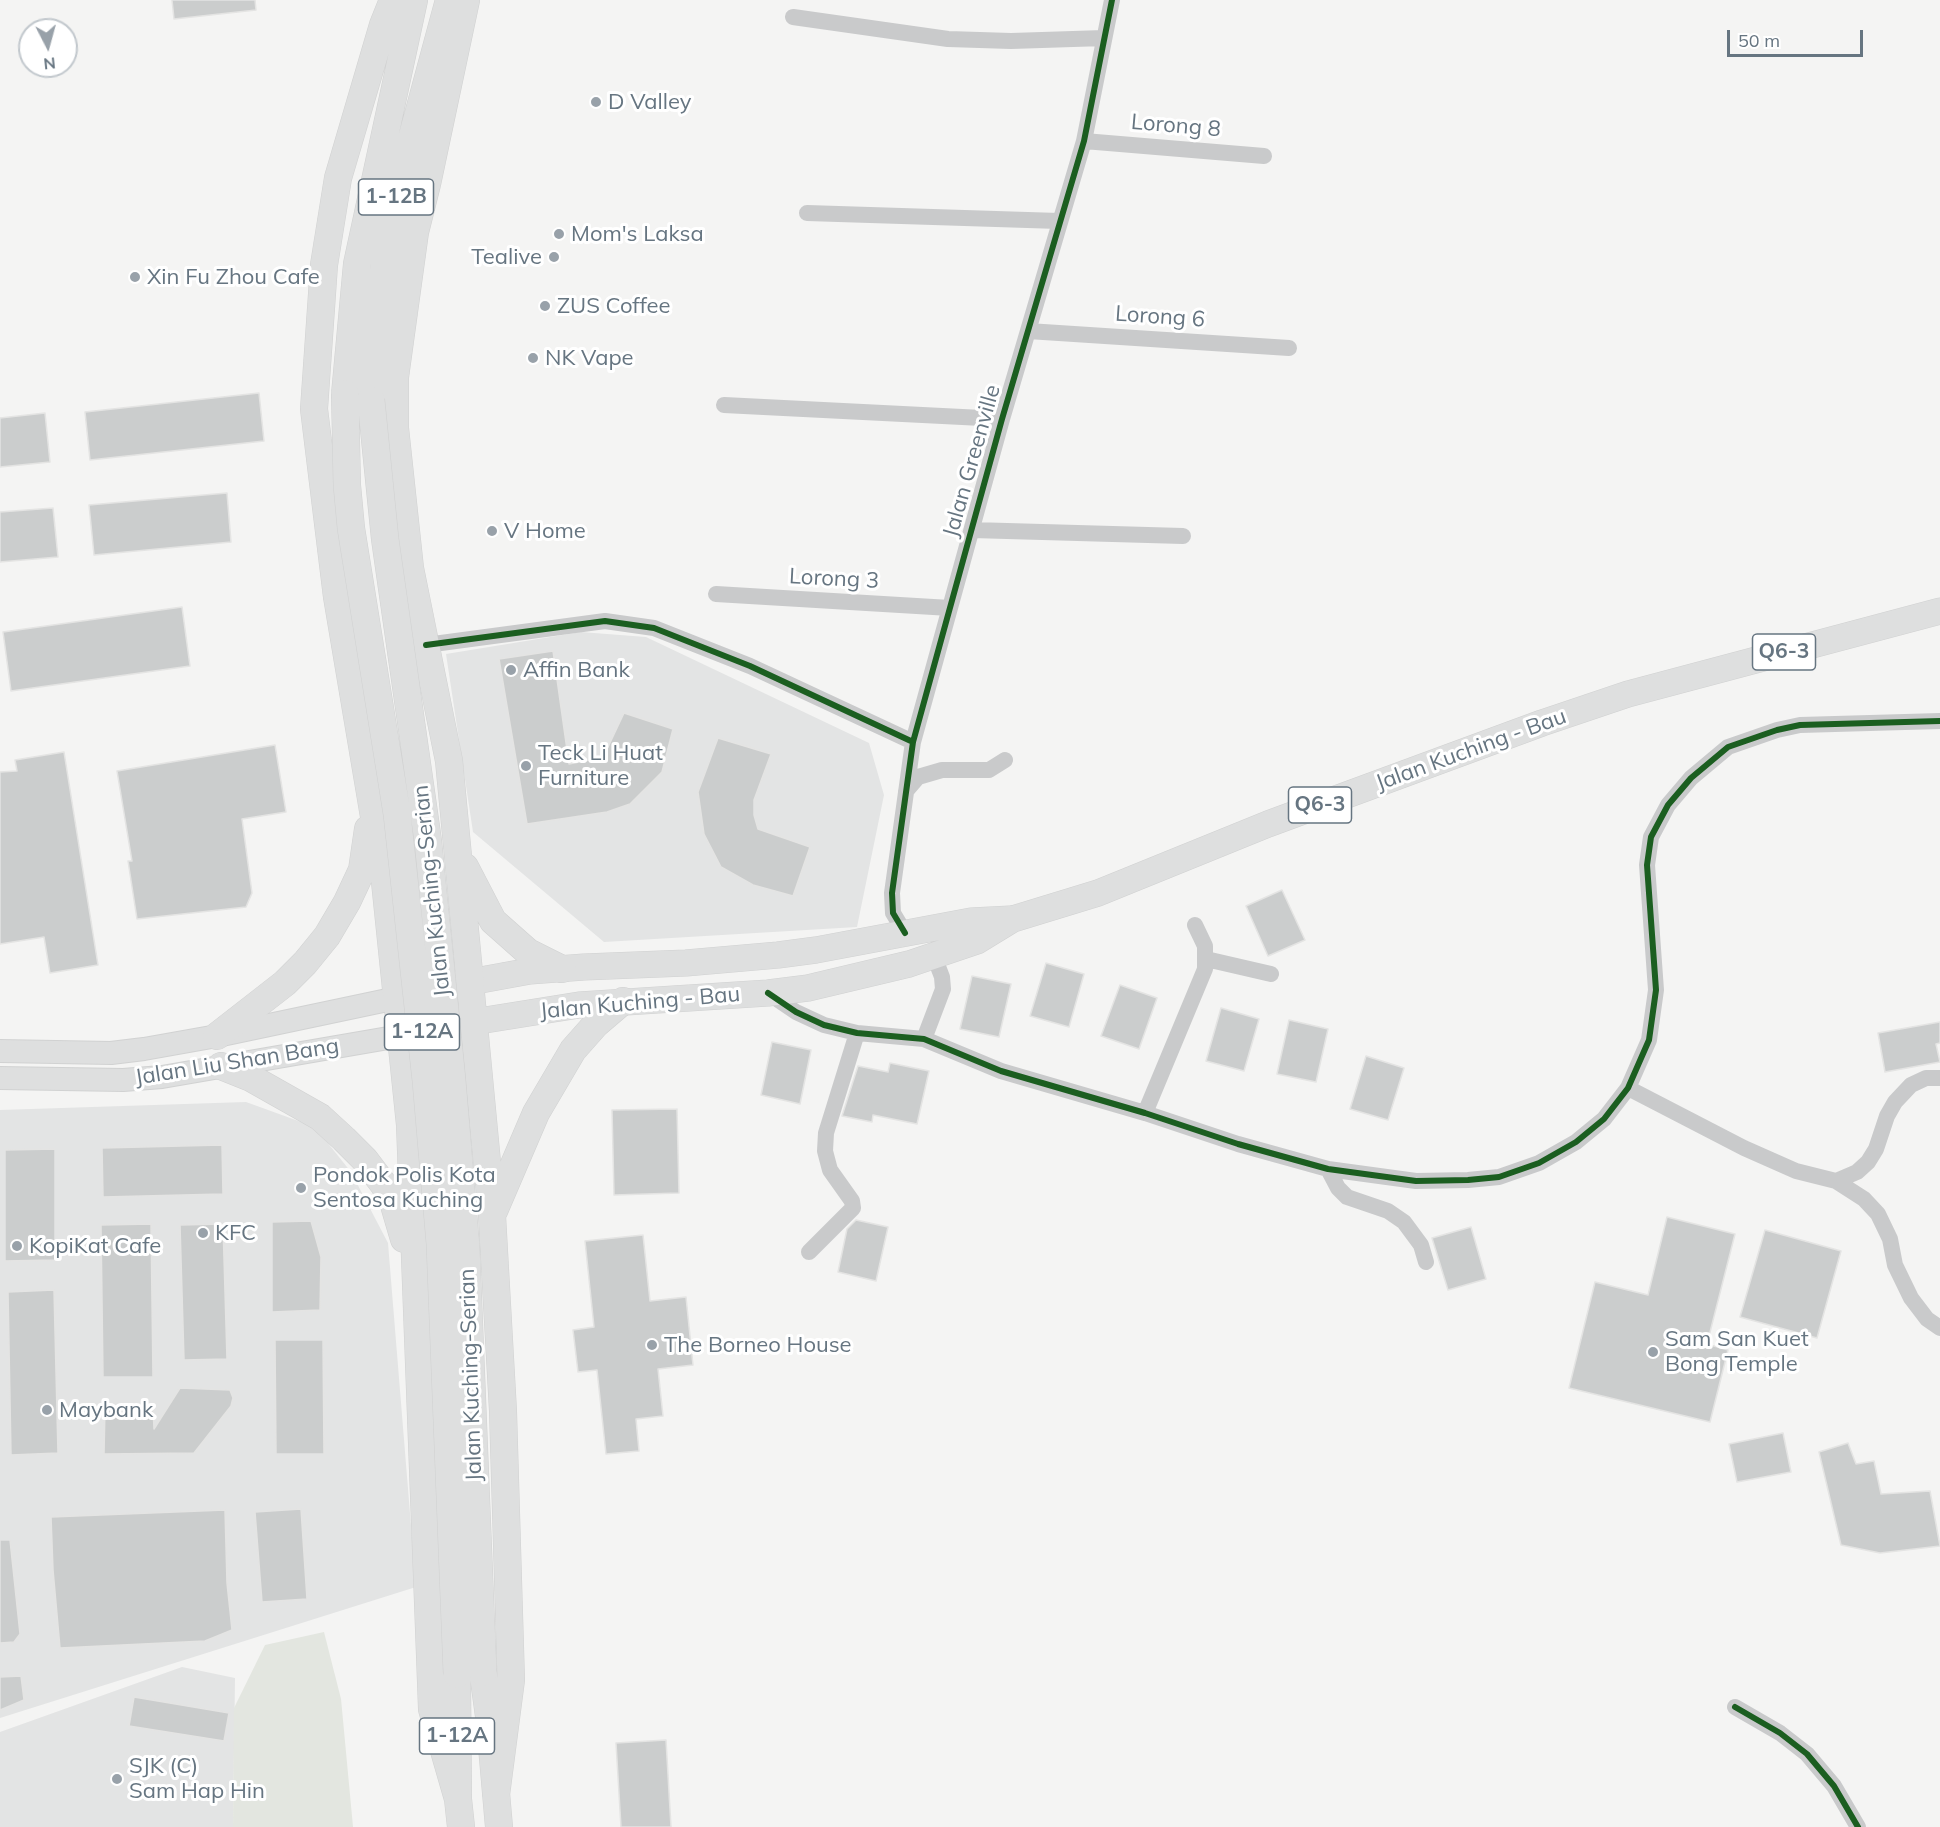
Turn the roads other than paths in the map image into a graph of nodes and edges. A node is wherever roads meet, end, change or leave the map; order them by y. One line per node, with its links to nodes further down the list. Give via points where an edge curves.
1 (393, 0): 26 (highway, via 338,178 324,266 314,409 337,597)
2 (414, 0): 57 (highway, Jalan Kuching-Serian / 1-12A, bridge, via 357,264 345,394 347,485 397,814 419,1003)
3 (449, 0): 57 (highway, Jalan Kuching-Serian / 1-12B, bridge, via 389,231 374,339 371,400 385,539 433,889 466,1247)
4 (466, 0): 21 (highway, via 415,232 395,377 395,428 409,556)
5 (1112, 0): 7 (street, Jalan Greenville)
6 (793, 17): 7 (street, via 948,39)
7 (1104, 38): 8 (street, Jalan Greenville)
8 (1084, 141): 9 (street, Lorong 8); 11 (street, Jalan Greenville)
9 (1264, 156)
10 (807, 213): 11 (street)
11 (1059, 222): 12 (street, Jalan Greenville)
12 (1028, 332): 13 (street, Lorong 6); 15 (street, Jalan Greenville)
13 (1289, 348)
14 (724, 405): 15 (street)
15 (1002, 420): 16 (street, Jalan Greenville)
16 (972, 530): 17 (street); 19 (street, Jalan Greenville)
17 (1183, 536)
18 (716, 594): 19 (street, Lorong 3)
19 (950, 609): 23 (street, Jalan Greenville)
20 (1940, 611): 28 (main road, Jalan Kuching - Bau / Q6-3, via 1628,694 1268,824 1098,893)
21 (426, 645): 23 (street, via 604,621 654,628 750,666); 27 (highway, via 448,761)
22 (1940, 721): 48 (street, via 1800,725 1777,730 1728,747 1691,778 1668,806 1651,837 1647,865 1656,990 1649,1040)
23 (913, 742): 25 (street, Jalan Greenville)
24 (1005, 760): 25 (street, via 989,770 942,771 918,777)
25 (906, 791): 30 (street, Jalan Greenville, via 891,893 893,914)
26 (370, 794): 37 (highway, via 385,882); 41 (highway, via 362,870 327,936 285,982)
27 (458, 852): 33 (highway, via 493,921 528,952); 35 (highway)
28 (1013, 919): 30 (main road, Jalan Kuching - Bau, via 970,921); 31 (main road, Jalan Kuching - Bau, via 977,941)
29 (1195, 925): 32 (street, via 1205,946)
30 (904, 933): 33 (main road, Jalan Kuching - Bau, via 748,958)
31 (934, 956): 36 (main road, Jalan Kuching - Bau, via 808,988); 43 (street, via 943,989)
32 (1206, 959): 34 (street); 49 (street, via 1200,984)
33 (562, 969): 35 (main road, Jalan Kuching - Bau)
34 (1271, 974)
35 (470, 981): 37 (main road, Jalan Kuching - Bau); 39 (highway)
36 (768, 993): 38 (main road, Jalan Kuching - Bau); 40 (street, via 824,1025)
37 (396, 998): 41 (main road, Jalan Liu Shan Bang); 42 (highway)
38 (624, 1001): 39 (main road, Jalan Kuching - Bau); 52 (highway, via 573,1050 536,1113)
39 (474, 1020): 42 (main road, Jalan Kuching - Bau); 52 (highway)
40 (857, 1033): 43 (street); 53 (street, via 826,1133 825,1151 831,1170 852,1200 852,1208)
41 (217, 1036): 44 (main road, Jalan Liu Shan Bang, via 111,1053)
42 (400, 1036): 45 (main road, Jalan Liu Shan Bang); 55 (highway, via 410,1125)
43 (924, 1039): 49 (street, via 1001,1071)
44 (0, 1051)
45 (221, 1066): 46 (main road, Jalan Liu Shan Bang, via 123,1080); 55 (highway, via 251,1078 320,1117 365,1160 394,1205)
46 (0, 1078)
47 (1940, 1078): 51 (street, via 1926,1078 1911,1085 1887,1116 1868,1162)
48 (1628, 1088): 50 (street, via 1604,1119 1576,1142 1539,1163 1499,1177 1416,1181); 51 (street, via 1744,1148 1796,1171)
49 (1145, 1113): 50 (street)
50 (1328, 1169): 54 (street, via 1347,1197 1388,1211 1404,1222 1421,1245)
51 (1836, 1181): 56 (street, via 1864,1199 1878,1214 1911,1298 1927,1319)
52 (492, 1215): 59 (highway, via 511,1680)
53 (809, 1252)
54 (1426, 1262)
55 (415, 1275): 60 (highway, via 432,1709)
56 (1940, 1328)
57 (470, 1673): 59 (highway, Jalan Kuching-Serian / 1-12B, via 490,1724); 60 (highway, Jalan Kuching-Serian / 1-12A)
58 (1735, 1707): 63 (street, via 1807,1754 1834,1786)
59 (496, 1795): 62 (highway, Jalan Kuching-Serian / 1-12B)
60 (458, 1798): 61 (highway, Jalan Kuching-Serian / 1-12A)
61 (462, 1827)
62 (499, 1827)
63 (1858, 1827)

